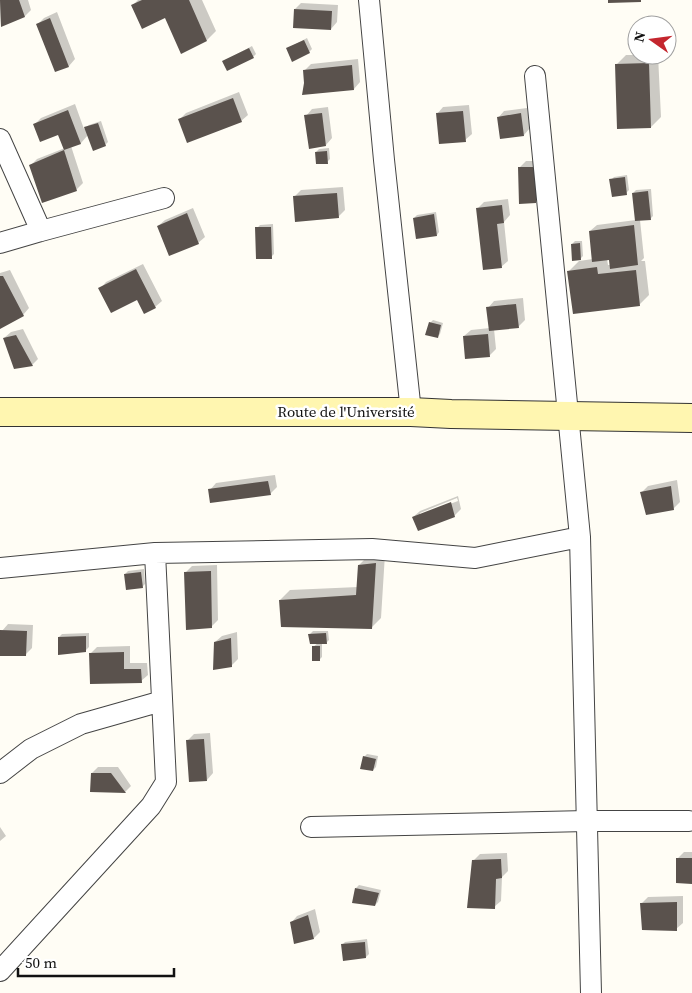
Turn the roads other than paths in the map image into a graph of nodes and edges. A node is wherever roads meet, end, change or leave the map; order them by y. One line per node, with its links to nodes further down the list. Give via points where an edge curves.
1 (369, 0): 8 (street)
2 (535, 76): 9 (street)
3 (0, 139): 5 (street)
4 (164, 198): 5 (street)
5 (41, 231): 6 (street)
6 (0, 244)
7 (0, 412): 8 (street, Route de l'Université)
8 (411, 412): 9 (street, Route de l'Université)
9 (569, 416): 10 (street, Route de l'Université); 11 (street)
10 (692, 418)
11 (580, 537): 12 (street, via 475,558 372,549); 16 (street)
12 (155, 553): 13 (street); 14 (street)
13 (0, 568)
14 (162, 701): 15 (street, via 81,724 31,749); 19 (street, via 166,782 152,806)
15 (0, 773)
16 (587, 821): 17 (street); 18 (street); 20 (street)
17 (689, 821)
18 (311, 827)
19 (0, 971)
20 (591, 993)

